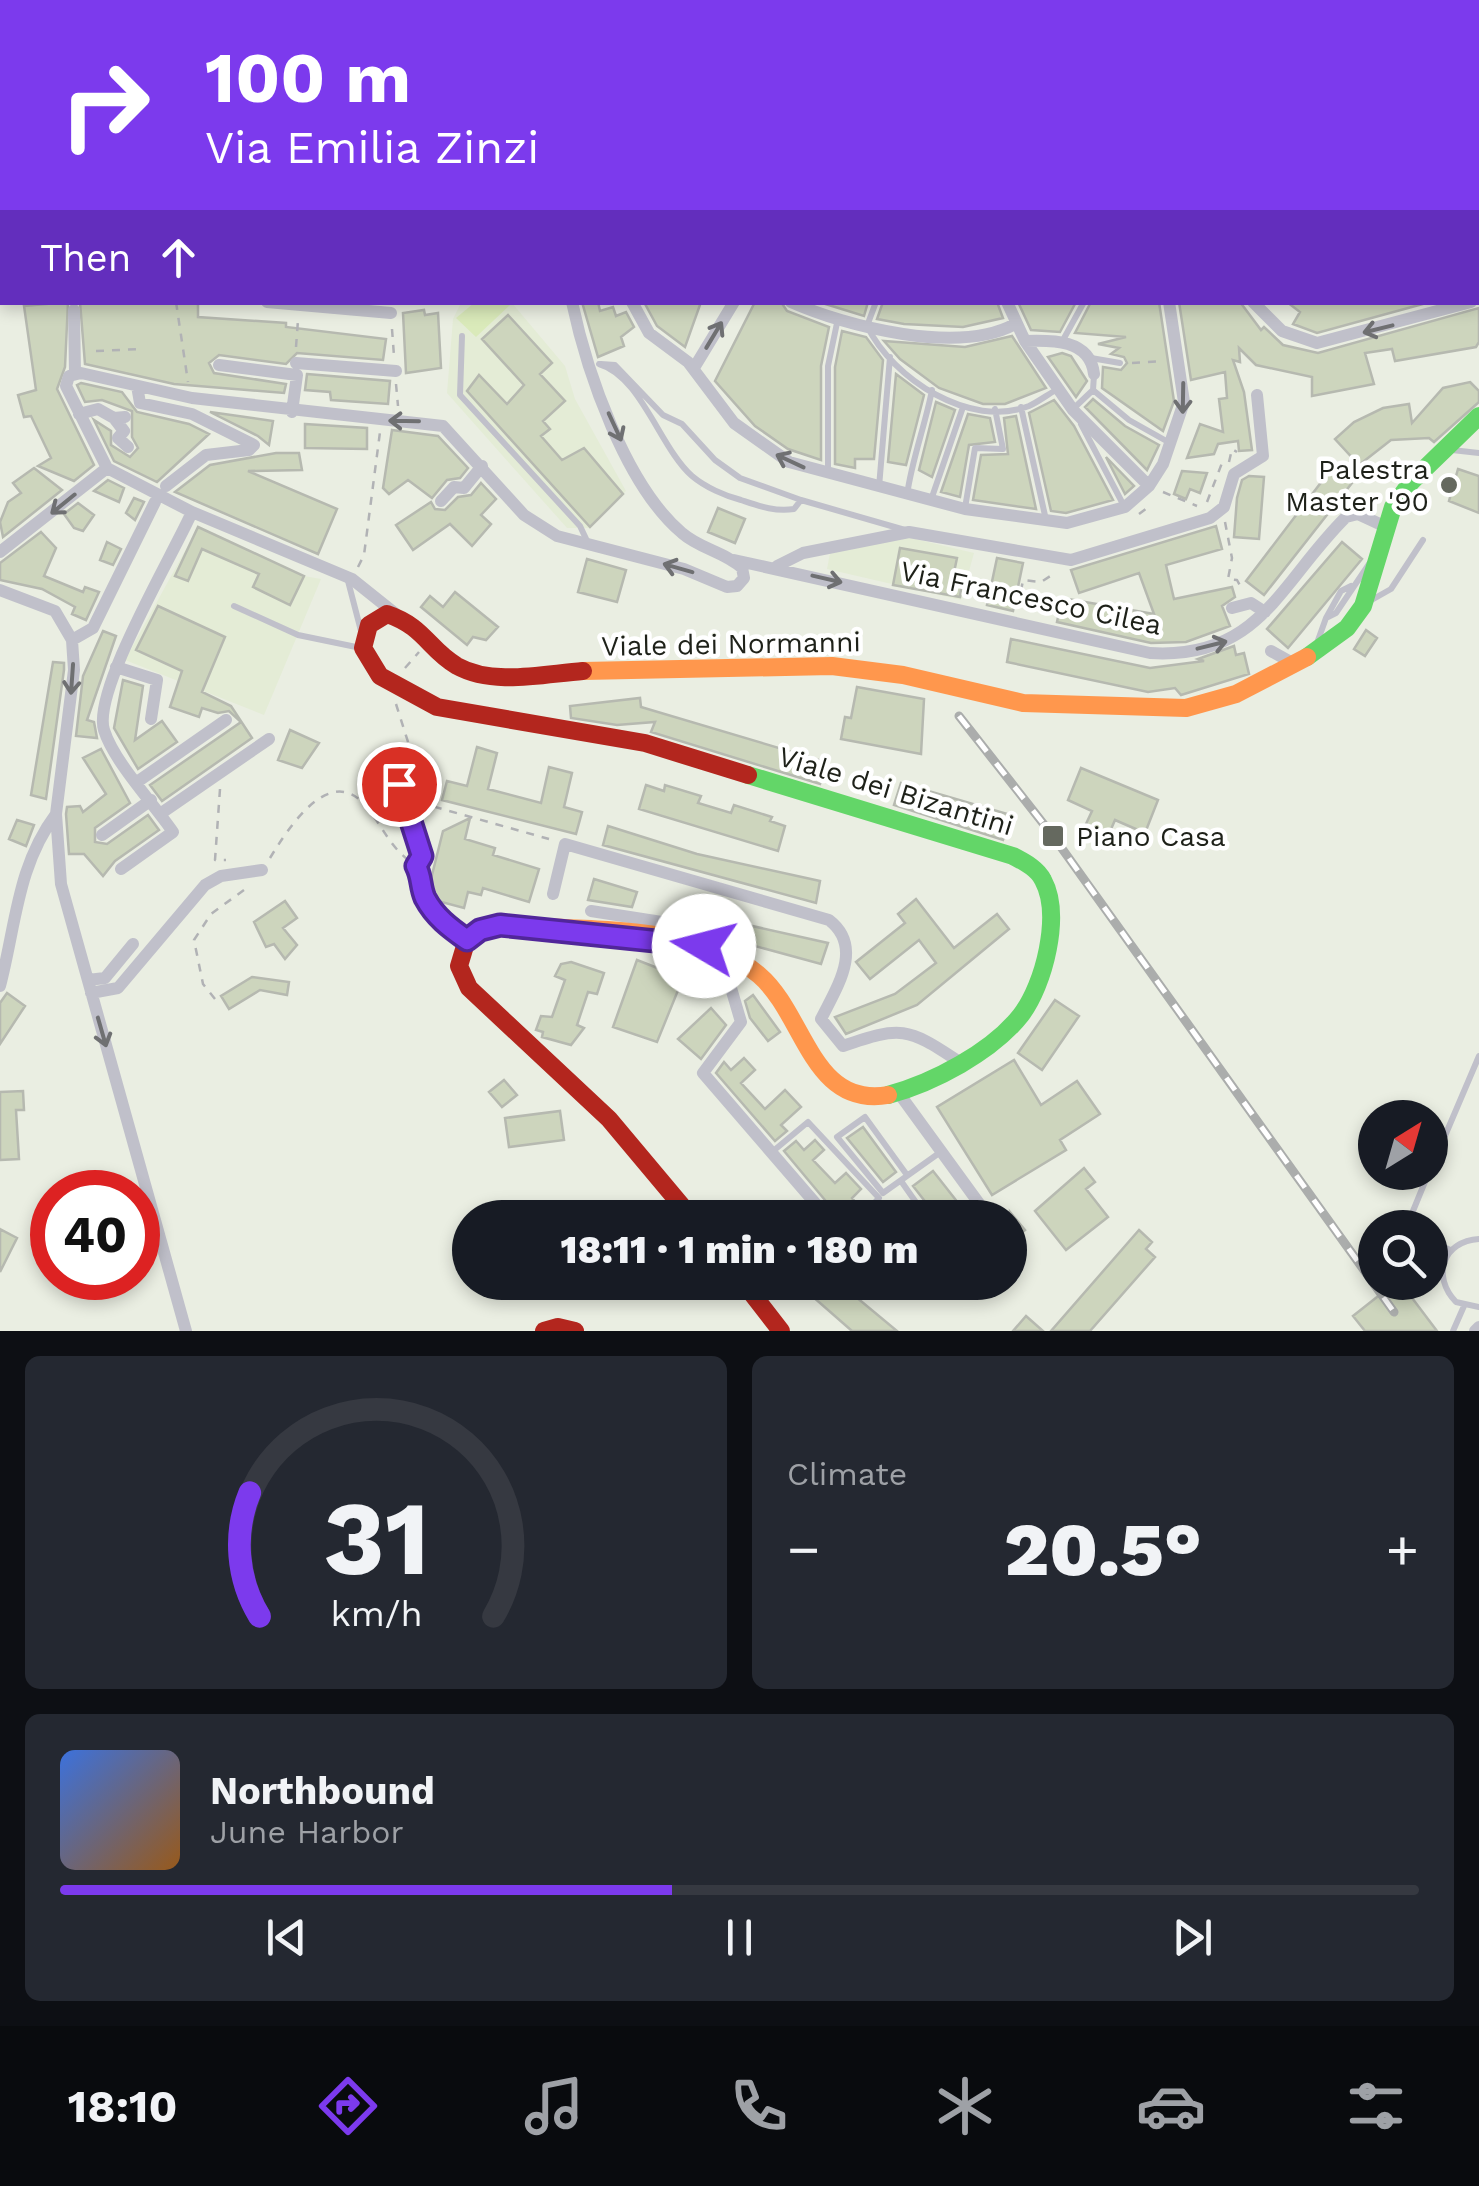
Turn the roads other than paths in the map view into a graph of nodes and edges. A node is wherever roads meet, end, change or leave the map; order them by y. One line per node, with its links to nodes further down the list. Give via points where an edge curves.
1 (299, 305): 13 (street)
2 (573, 305): 25 (street)
3 (634, 305): 26 (street, via 648,332)
4 (732, 305): 26 (street, one-way to 4)
5 (798, 305): 14 (street)
6 (875, 305): 16 (lane)
7 (1007, 305): 15 (street)
8 (1082, 305): 18 (lane)
9 (1170, 305): 42 (street, one-way to 42, via 1184,402)
10 (1256, 305): 11 (street, one-way to 10, via 1318,343 1282,331)
11 (1460, 305)
12 (74, 310): 28 (street)
13 (391, 313)
14 (838, 323): 16 (street); 48 (lane, via 828,366)
15 (1015, 324): 16 (street, via 990,336); 19 (street)
16 (867, 326): 20 (lane)
17 (462, 336): 64 (lane, via 460,395 580,526)
18 (1063, 340): 19 (street); 21 (street)
19 (1025, 341): 32 (street)
20 (890, 358): 31 (lane); 51 (lane)
21 (1089, 358): 22 (lane); 29 (street)
22 (1120, 362)
23 (296, 364): 27 (street)
24 (219, 365): 38 (street, via 298,375)
25 (595, 366): 54 (lane, via 615,365 662,415 682,424 740,478); 54 (lane, via 644,404 693,477 772,510 791,510); 67 (street, one-way to 67, via 656,505 682,534)
26 (694, 368): 48 (street, one-way to 26, via 752,438)
27 (396, 371)
28 (75, 374): 30 (street); 39 (street, via 66,386)
29 (1094, 374): 33 (lane)
30 (137, 386): 38 (street); 49 (street, via 140,403 192,414 254,445 206,455)
31 (932, 390): 35 (lane); 52 (lane)
32 (1056, 390): 36 (lane); 40 (street)
33 (1093, 390): 40 (lane); 42 (lane)
34 (1257, 395): 62 (street, via 1263,456 1234,474 1227,500 1210,518 1065,561)
35 (963, 407): 37 (lane); 55 (lane)
36 (1021, 407): 37 (lane); 60 (lane)
37 (995, 409): 58 (lane, via 1003,449 975,448)
38 (292, 412): 46 (street, one-way to 38, via 443,426)
39 (79, 414): 43 (street, via 98,409 120,417 124,430 118,438); 47 (street)
40 (1076, 414): 50 (street); 57 (lane)
41 (1479, 416): 44 (street, Viale dei Normanni)
42 (1172, 444): 50 (street)
43 (128, 447)
44 (1446, 448): 45 (lane); 61 (street, Viale dei Normanni, via 1404,492)
45 (1479, 454)
46 (482, 466): 53 (street, via 464,488 454,487); 64 (street, via 524,515 557,536)
47 (108, 468): 59 (street); 65 (street, one-way to 65)
48 (828, 475): 51 (street)
49 (166, 486)
50 (1149, 486): 57 (street)
51 (879, 488): 52 (street)
52 (907, 496): 55 (street)
53 (441, 500)
54 (801, 500): 62 (lane)
55 (931, 501): 58 (street)
56 (155, 502): 76 (street, via 94,628)
57 (1128, 504): 60 (street, via 1081,521)
58 (965, 509): 60 (street)
59 (192, 512): 69 (street); 81 (street)
60 (1046, 522)
61 (1384, 526): 66 (street, Viale dei Normanni); 74 (street, Via Francesco Cilea, via 1358,514 1346,517)
62 (908, 532): 68 (street, via 802,553)
63 (1423, 540): 72 (lane, via 1391,588)
64 (588, 544): 67 (street, one-way to 64, via 744,573 732,588)
65 (0, 552)
66 (1376, 556): 72 (street, Viale dei Normanni); 79 (lane, via 1326,618)
67 (731, 560): 68 (street, Via Francesco Cilea)
68 (777, 566): 74 (street, Via Francesco Cilea, one-way to 74, via 1160,654 1235,640)
69 (348, 577): 75 (street); 77 (lane)
70 (0, 590): 76 (street, via 55,611)
71 (234, 606): 77 (lane, via 298,635)
72 (1363, 606): 79 (street, Viale dei Normanni)
73 (1232, 608): 74 (street, via 1251,603)
74 (1265, 612)
75 (397, 615): 77 (street, via 374,621); 80 (street, Viale dei Normanni, via 455,665 490,677 832,666 1023,703 1157,710 1207,704)
76 (72, 640): 88 (street, one-way to 88)
77 (363, 643): 101 (street, Viale dei Bizantini, via 367,662 380,676 437,707 645,742 1025,862 1049,895 1037,984 1008,1029)
78 (1271, 651): 80 (street)
79 (1313, 654): 80 (street, Viale dei Normanni)
80 (1296, 665)
81 (116, 667): 82 (street, via 157,680); 85 (street, via 102,708 103,727)
82 (152, 719)
83 (226, 720): 85 (street)
84 (269, 739): 89 (street)
85 (138, 782): 87 (street)
86 (399, 784): 95 (lane, via 422,856 416,866 422,894 440,920)
87 (151, 800): 89 (street); 90 (street)
88 (56, 814): 98 (street, via 16,897); 99 (street, via 62,884)
89 (160, 814): 91 (street, via 173,832)
90 (102, 835)
91 (121, 869)
92 (262, 870): 99 (street, via 205,885 118,988)
93 (554, 894): 101 (street, via 565,844 829,920 848,946 821,1019 843,1046 913,1032)
94 (591, 911): 97 (street, via 722,938)
95 (467, 940): 97 (street, Viale dei Bizantini, via 500,925 688,942); 107 (street, via 459,966 469,988 609,1119)
96 (133, 944): 99 (street, via 105,978)
97 (723, 952): 102 (street, Viale dei Bizantini, via 781,998 825,1078 857,1095); 105 (street, via 741,1022 703,1073)
98 (0, 986)
99 (89, 986): 117 (street, one-way to 117)
100 (1479, 1056): 103 (lane)
101 (958, 1061): 102 (street, Viale dei Bizantini)
102 (898, 1092): 104 (street)
103 (1448, 1129)
104 (943, 1151): 106 (lane); 111 (street)
105 (772, 1152): 108 (street); 109 (lane, via 808,1122)
106 (904, 1178): 106 (lane, via 883,1192 837,1137 865,1117); 110 (lane)
107 (677, 1200)
108 (813, 1200)
109 (877, 1200)
110 (917, 1200)
111 (977, 1200)
112 (1479, 1239): 113 (lane)
113 (1450, 1250): 115 (lane, via 1442,1282)
114 (757, 1300): 120 (street)
115 (1464, 1306): 116 (lane); 121 (lane)
116 (1479, 1308)
117 (186, 1331)
118 (544, 1331): 119 (street)
119 (574, 1331)
120 (781, 1331)
121 (1453, 1331)

